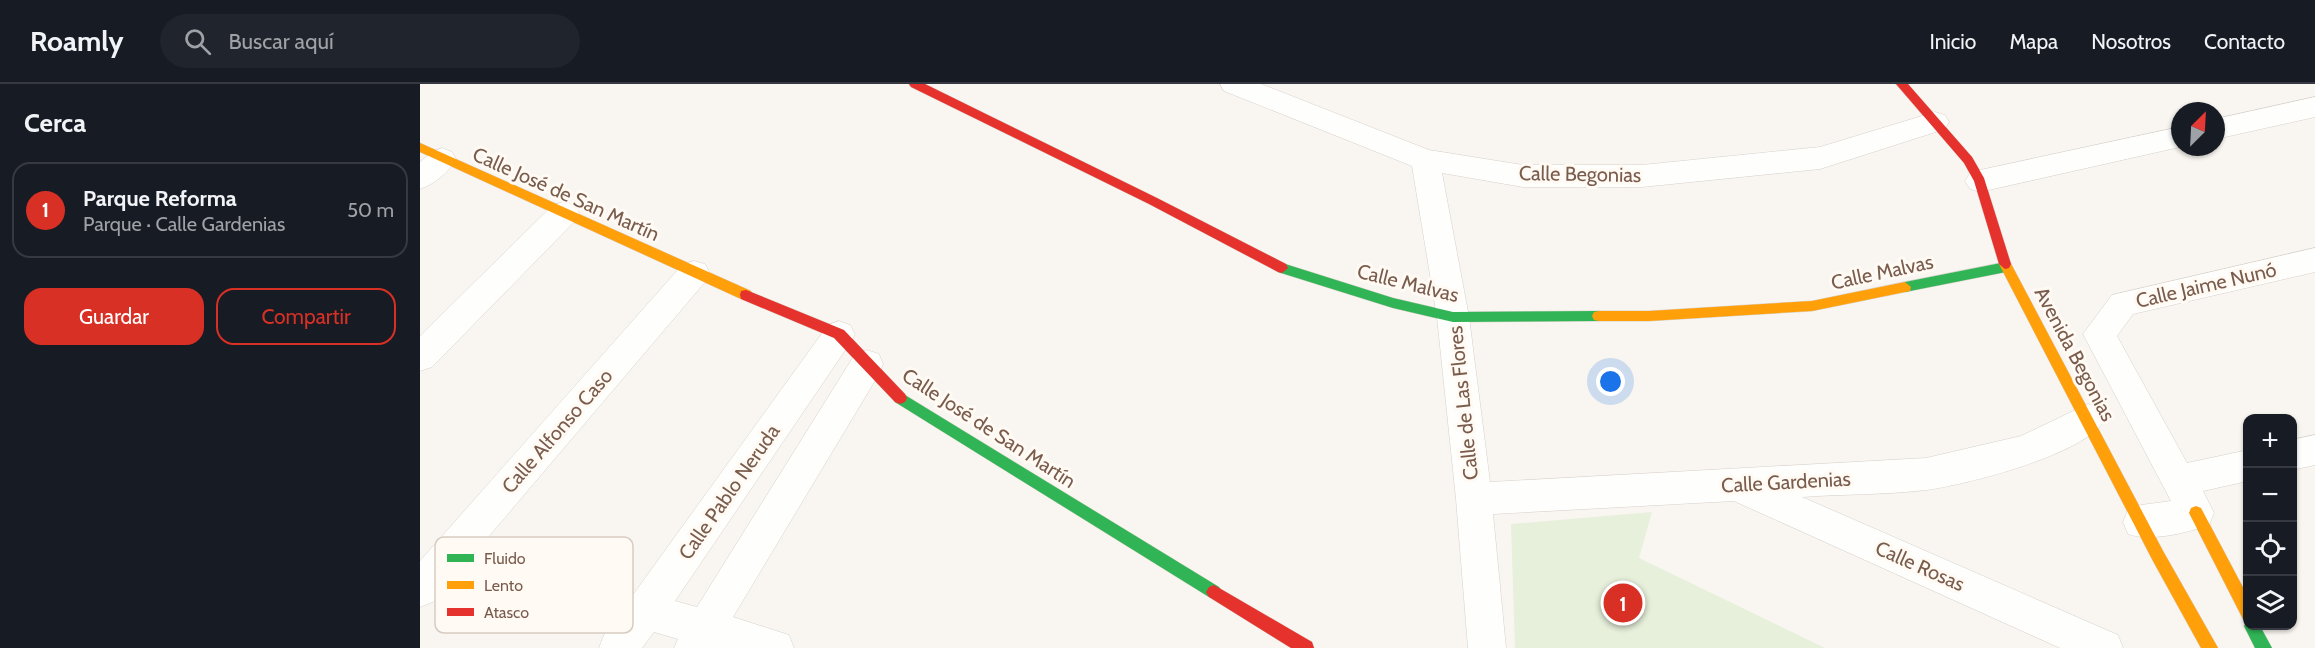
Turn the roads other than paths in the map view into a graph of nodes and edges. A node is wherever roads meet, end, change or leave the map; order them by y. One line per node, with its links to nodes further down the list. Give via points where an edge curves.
1 (915, 84): 16 (street, Calle Malvas, via 1282,268 1393,303)
2 (1234, 84): 9 (street, Calle Begonias)
3 (1902, 84): 5 (street, Avenida Begonias)
4 (2315, 107): 6 (street)
5 (1935, 122): 9 (street, Calle Begonias, via 1820,158 1642,176 1523,176); 11 (street, Avenida Begonias, via 1968,160)
6 (2225, 127)
7 (2171, 139): 11 (street)
8 (431, 153): 10 (street); 12 (street, Calle José de San Martín)
9 (1425, 160): 16 (street, Calle de Las Flores)
10 (420, 178)
11 (1980, 181): 14 (street, Avenida Begonias)
12 (564, 213): 15 (street, Calle José de San Martín); 18 (street)
13 (2315, 260): 24 (street, Calle Jaime Nunó, via 2123,304 2099,334)
14 (2006, 267): 16 (street, Calle Malvas, via 1812,306 1649,316); 20 (street, Avenida Begonias)
15 (694, 273): 17 (street, Calle José de San Martín); 29 (street, Calle Alfonso Caso)
16 (1453, 317): 26 (street, Calle de Las Flores)
17 (839, 334): 19 (street, Calle José de San Martín); 33 (street, Calle Pablo Neruda)
18 (420, 357)
19 (867, 364): 37 (street); 40 (street, Calle José de San Martín, via 896,394)
20 (2088, 419): 25 (street, Calle Gardenias, via 2052,439 1977,465 1926,474); 28 (street, Avenida Begonias)
21 (2315, 450): 22 (street)
22 (2297, 454)
23 (2243, 466): 24 (street)
24 (2180, 480): 27 (street, Calle Jaime Nunó)
25 (1736, 485): 26 (street, Calle Gardenias); 42 (street, Calle Rosas)
26 (1474, 499): 41 (street, Calle de Las Flores)
27 (2196, 513): 28 (street); 32 (street)
28 (2141, 522): 43 (street, Avenida Begonias)
29 (465, 537)
30 (435, 572): 31 (street, Calle Alfonso Caso)
31 (420, 589)
32 (2243, 606)
33 (646, 611): 34 (street, Calle Pablo Neruda); 37 (street)
34 (633, 628)
35 (2254, 630): 44 (street)
36 (629, 633): 38 (street, Calle Pablo Neruda)
37 (698, 638): 39 (street)
38 (618, 648)
39 (775, 648)
40 (1306, 648)
41 (1487, 648)
42 (2104, 648)
43 (2210, 648)
44 (2264, 648)

